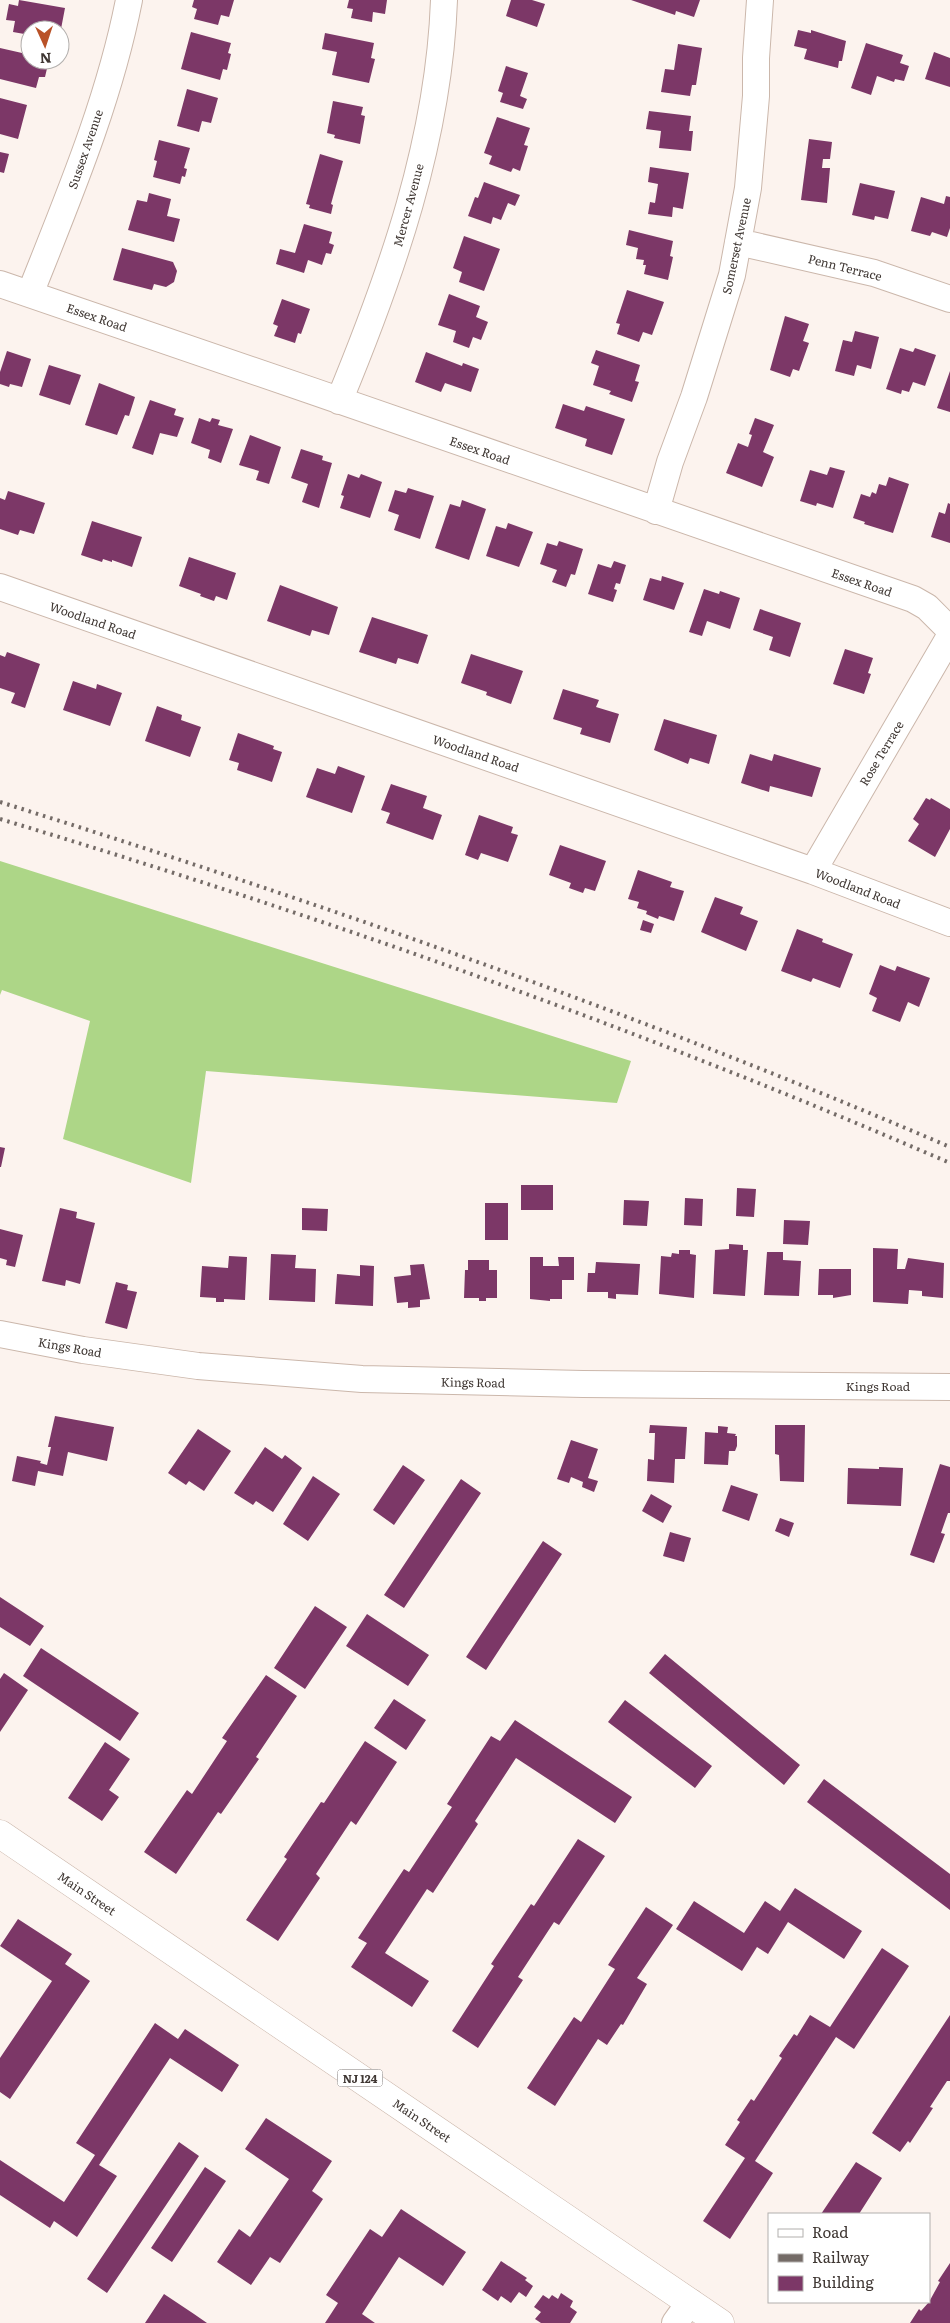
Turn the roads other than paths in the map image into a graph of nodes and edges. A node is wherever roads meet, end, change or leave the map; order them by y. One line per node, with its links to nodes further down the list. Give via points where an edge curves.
1 (129, 0): 6 (street, Sussex Avenue, via 80,168)
2 (444, 0): 8 (street, Mercer Avenue, via 432,104 416,180 386,285)
3 (760, 0): 4 (street, Somerset Avenue, via 751,161)
4 (738, 242): 7 (street, Penn Terrace, via 874,273); 9 (street, Somerset Avenue, via 715,332)
5 (0, 284): 6 (street, Essex Road)
6 (30, 294): 8 (street, Essex Road)
7 (950, 299)
8 (339, 400): 9 (street, Essex Road)
9 (656, 511): 11 (street, Essex Road, via 913,599 927,607)
10 (0, 588): 13 (street, Woodland Road)
11 (950, 630)
12 (950, 636): 13 (street, Rose Terrace)
13 (813, 871): 14 (street, Woodland Road)
14 (950, 924)
15 (0, 1334): 16 (street, Kings Road, via 83,1350 198,1366 362,1379)
16 (950, 1387)
17 (0, 1834): 18 (main road, Main Street / NJ 124)
18 (682, 2312): 19 (main road, Main Street / NJ 124)
19 (720, 2323)

